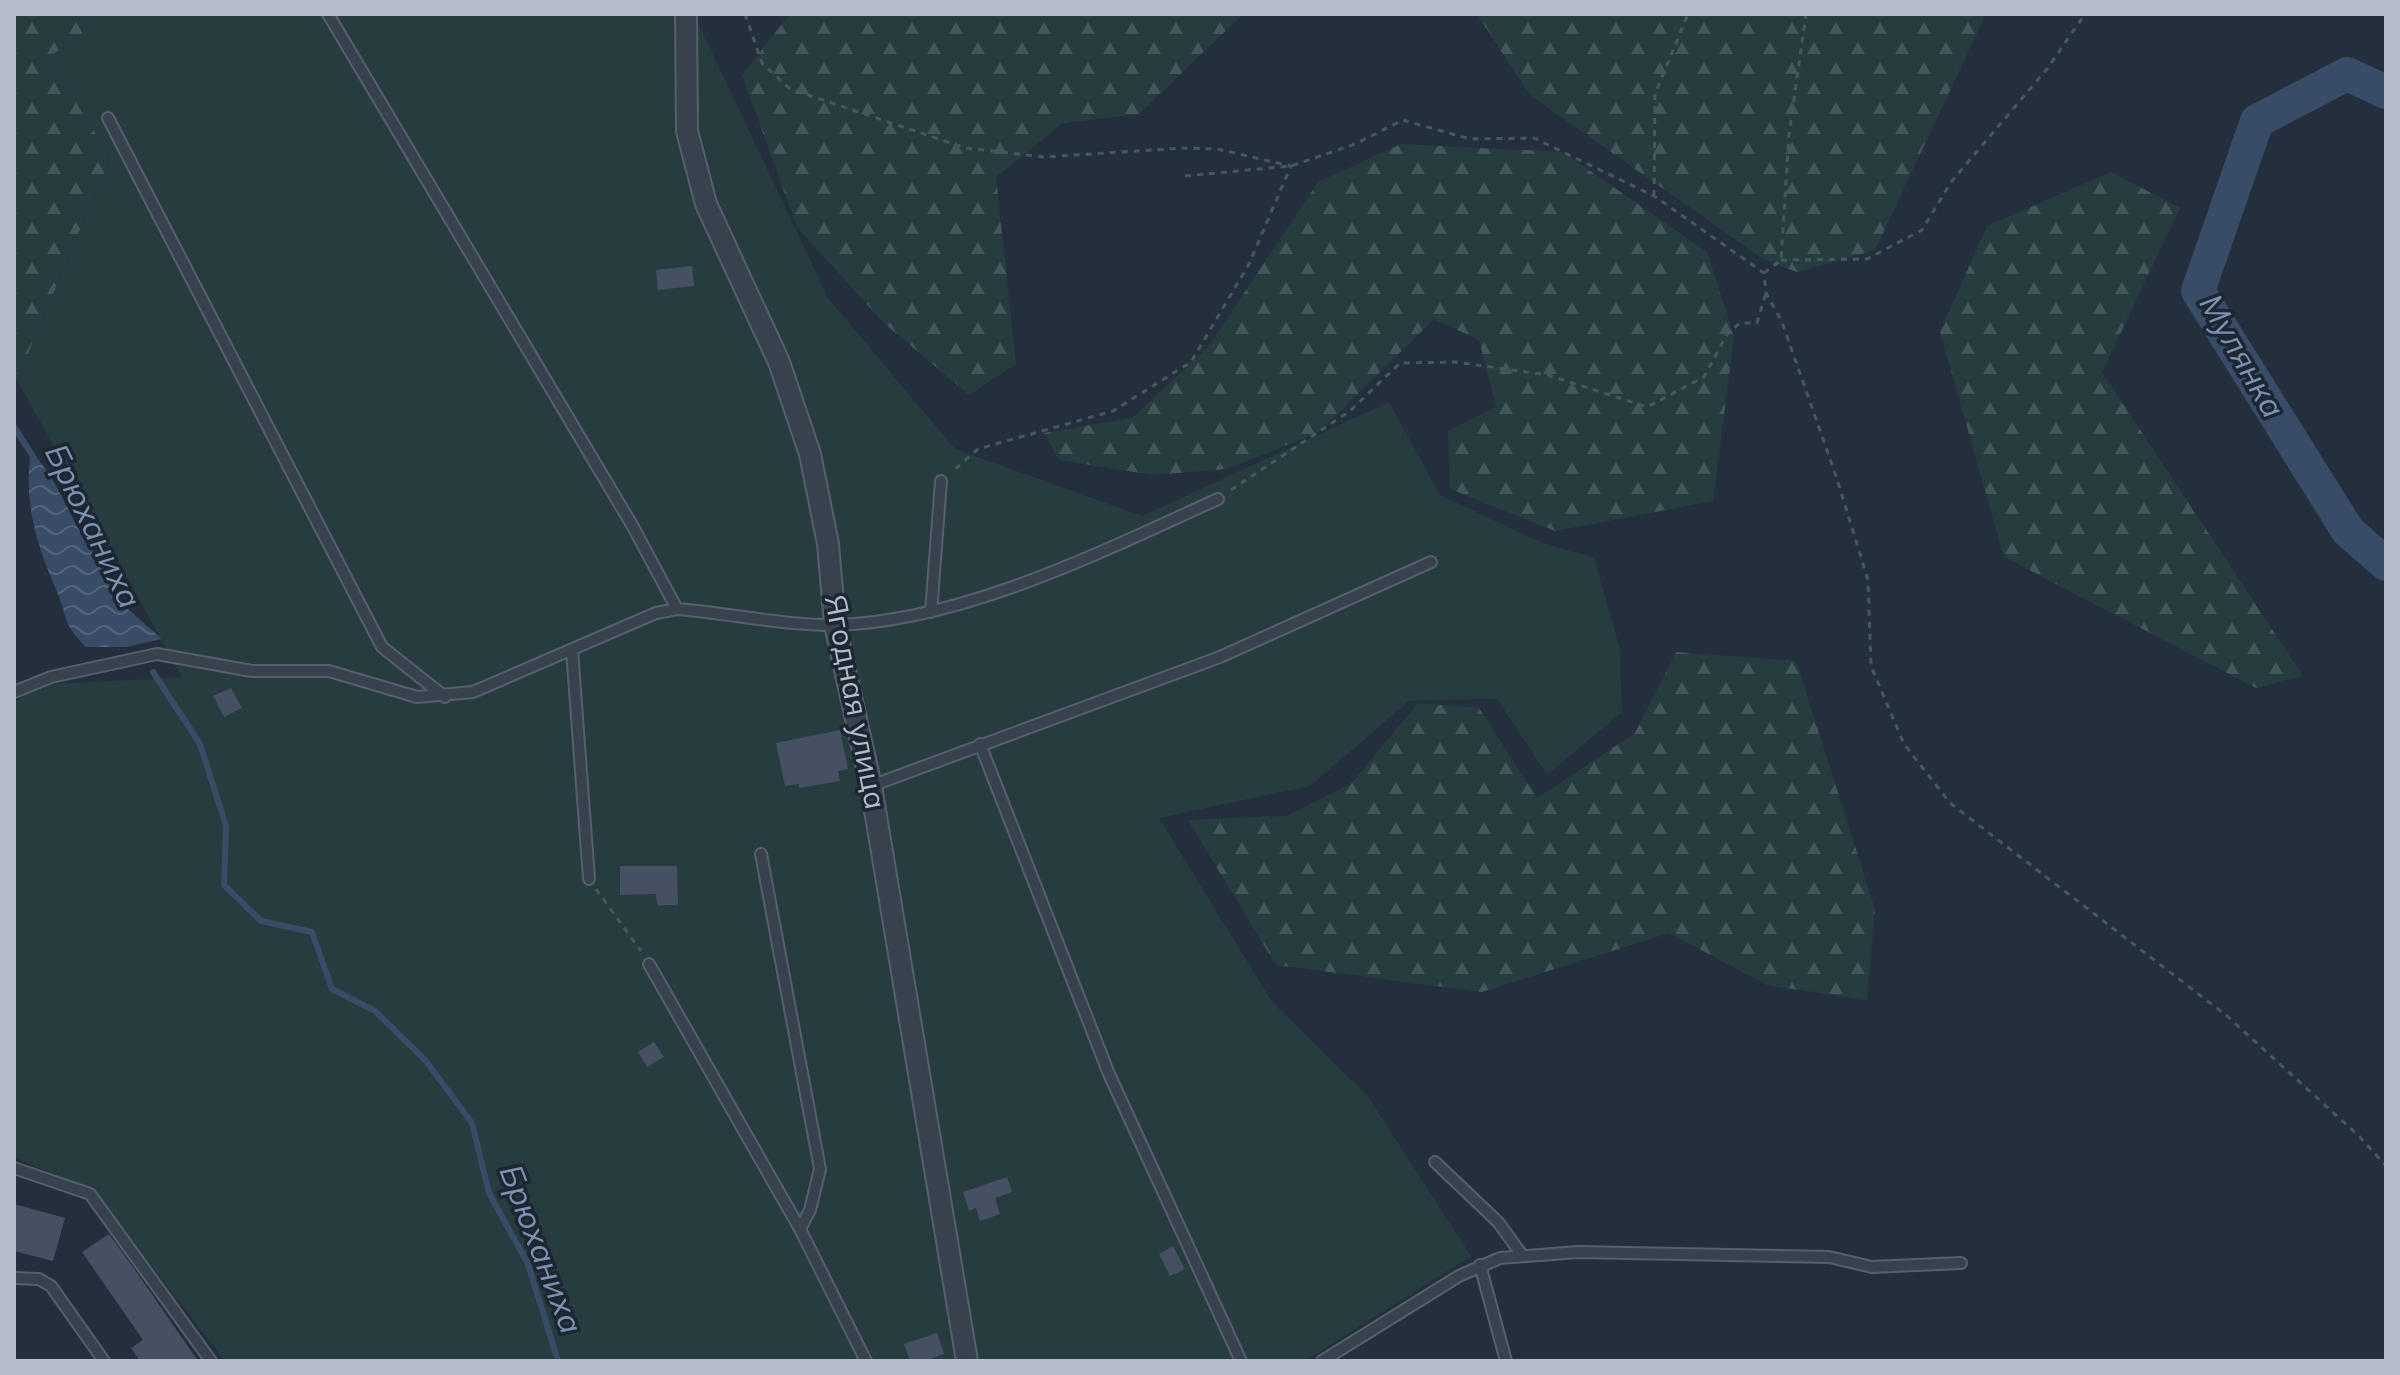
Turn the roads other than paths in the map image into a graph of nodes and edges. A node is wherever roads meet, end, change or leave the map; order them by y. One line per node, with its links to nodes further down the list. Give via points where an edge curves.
1 (328, 14): 7 (lane)
2 (686, 14): 9 (street, Ягодная улица, via 687,131 706,204 779,362 810,454 828,544)
3 (108, 118): 12 (lane, via 382,647)
4 (941, 481): 8 (lane)
5 (1218, 499): 8 (lane, via 1085,560)
6 (1431, 562): 13 (lane, via 1220,657)
7 (677, 609): 9 (lane); 10 (lane, via 633,621)
8 (931, 612): 9 (lane)
9 (835, 625): 14 (street, Ягодная улица)
10 (572, 650): 12 (lane, via 473,692); 16 (lane)
11 (14, 692): 12 (lane, via 51,677 157,654 252,671 329,671 417,697)
12 (445, 697)
13 (980, 744): 14 (lane); 29 (lane, via 1109,1074)
14 (871, 786): 28 (street, Ягодная улица)
15 (761, 854): 20 (lane, via 820,1169)
16 (589, 879)
17 (649, 964): 20 (lane)
18 (1435, 1162): 21 (lane, via 1498,1222)
19 (14, 1168): 26 (lane, via 90,1194)
20 (800, 1229): 27 (lane)
21 (1522, 1255): 22 (lane, via 1829,1257 1872,1267); 23 (lane)
22 (1961, 1263)
23 (1480, 1265): 30 (lane); 31 (lane)
24 (14, 1278): 25 (lane, via 39,1279 51,1286)
25 (104, 1361)
26 (211, 1361)
27 (866, 1361)
28 (967, 1361)
29 (1241, 1361)
30 (1322, 1361)
31 (1506, 1361)

